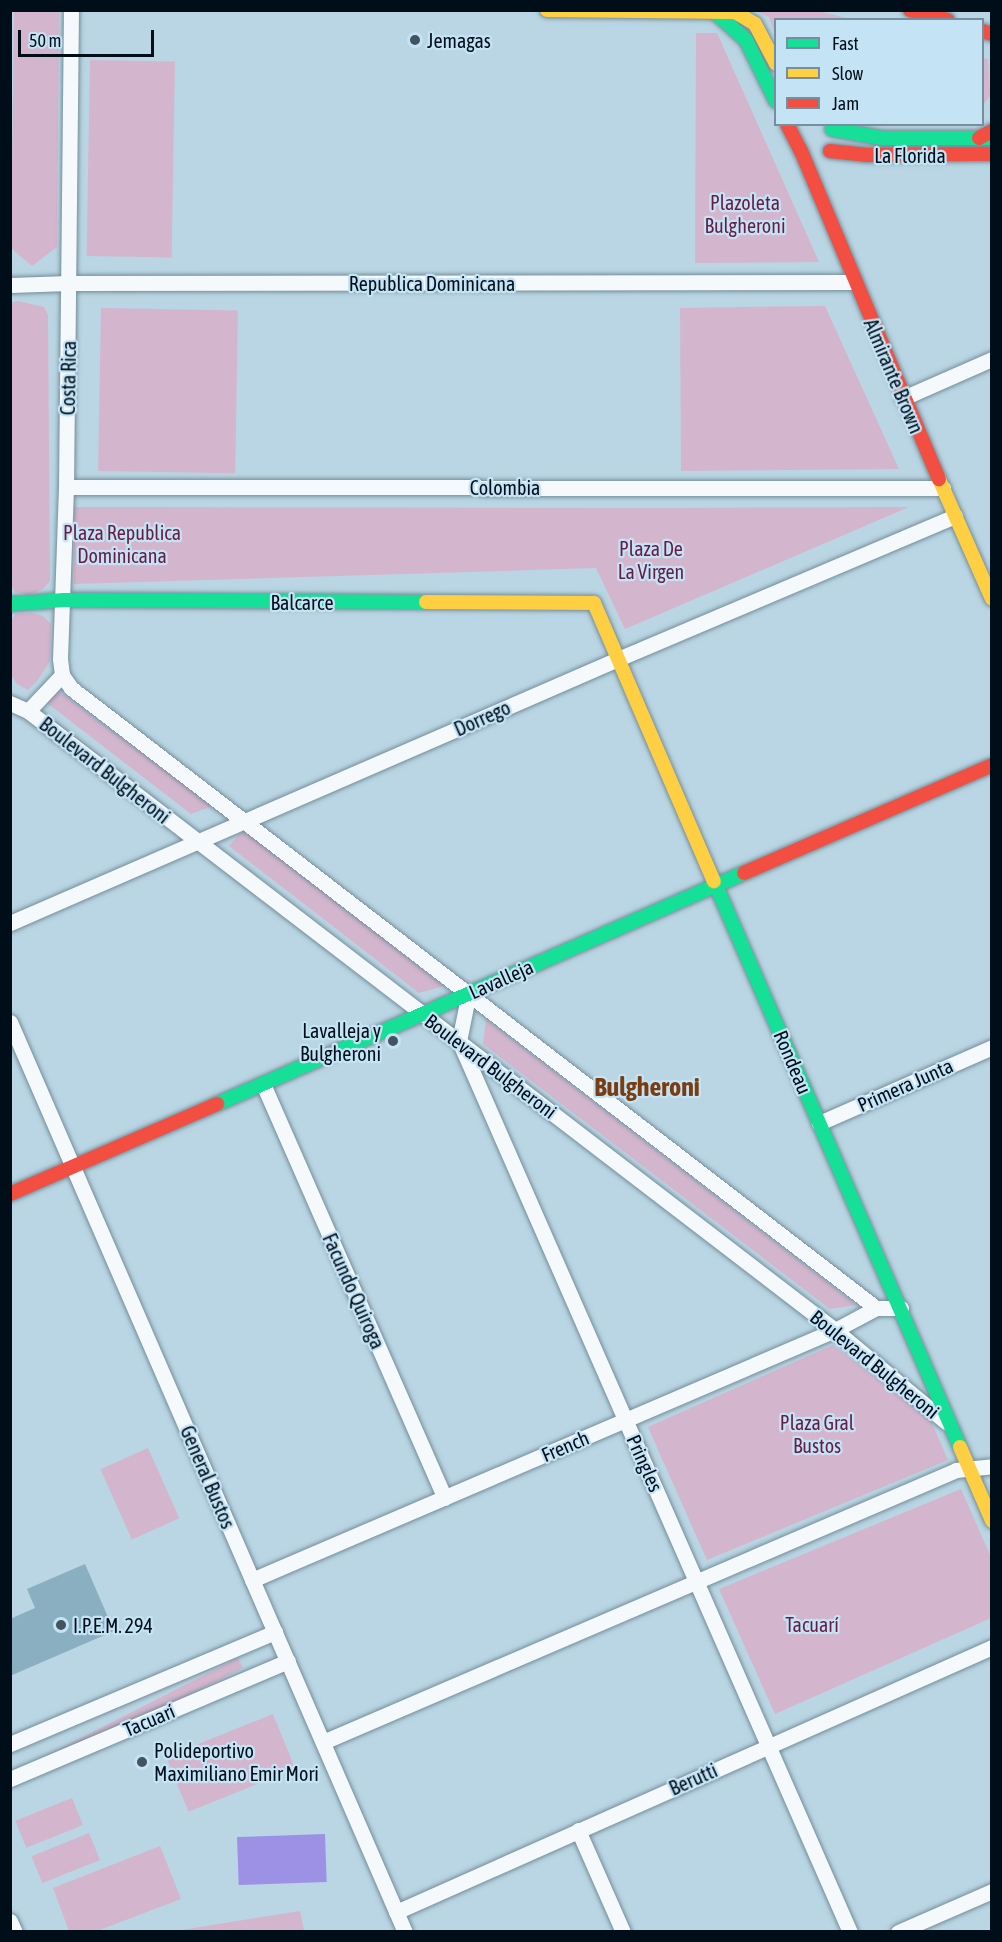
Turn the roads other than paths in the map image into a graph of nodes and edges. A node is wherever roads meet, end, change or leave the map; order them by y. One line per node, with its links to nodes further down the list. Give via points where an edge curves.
1 (71, 10): 17 (street, Costa Rica)
2 (547, 10): 4 (main road)
3 (910, 10): 5 (main road)
4 (716, 14): 6 (main road, via 735,12 749,18); 7 (main road, via 746,40)
5 (940, 18)
6 (774, 60)
7 (774, 97)
8 (788, 126): 12 (main road, Almirante Brown)
9 (801, 126): 12 (main road)
10 (831, 127): 11 (main road, via 882,138); 14 (main road, via 834,143)
11 (987, 136)
12 (798, 146): 14 (main road, via 813,157); 15 (main road, Almirante Brown)
13 (992, 154): 14 (main road, La Florida)
14 (826, 159): 15 (main road)
15 (819, 198): 16 (main road, Almirante Brown)
16 (854, 282): 17 (street, Republica Dominicana); 20 (main road, Almirante Brown)
17 (69, 283): 18 (street, Republica Dominicana); 21 (street, Costa Rica)
18 (10, 285)
19 (992, 359): 20 (street)
20 (903, 398): 22 (main road, Almirante Brown)
21 (66, 487): 22 (street, Colombia); 25 (street, Costa Rica)
22 (943, 488): 23 (main road, Almirante Brown)
23 (955, 516): 24 (main road, Almirante Brown); 28 (street, Dorrego)
24 (992, 598)
25 (64, 600): 26 (main road, Balcarce); 27 (main road, Balcarce); 29 (street, Costa Rica)
26 (594, 603): 28 (main road, Rondeau)
27 (10, 604)
28 (618, 659): 33 (street, Dorrego); 35 (main road, Rondeau)
29 (62, 675): 31 (street); 33 (street, via 71,688)
30 (10, 703): 31 (street)
31 (28, 711): 34 (street, Boulevard Bulgheroni)
32 (992, 765): 35 (main road, Lavalleja)
33 (247, 821): 34 (street, Dorrego); 37 (street)
34 (198, 841): 36 (street, Dorrego); 38 (street, Boulevard Bulgheroni)
35 (716, 885): 37 (main road, Lavalleja); 43 (main road, Rondeau)
36 (10, 923)
37 (469, 992): 38 (main road, Lavalleja); 40 (street); 46 (street)
38 (423, 1014): 40 (street, Boulevard Bulgheroni); 42 (main road, Lavalleja)
39 (10, 1022): 44 (street, General Bustos)
40 (459, 1041): 48 (street, Boulevard Bulgheroni); 49 (street, Pringles)
41 (992, 1047): 43 (street, Primera Junta)
42 (263, 1084): 44 (main road, Lavalleja); 53 (street, Facundo Quiroga)
43 (819, 1123): 47 (main road, Rondeau)
44 (73, 1166): 45 (main road, Lavalleja); 55 (street, General Bustos)
45 (10, 1194)
46 (876, 1308): 47 (street); 48 (street, French)
47 (900, 1308): 50 (main road, Rondeau)
48 (835, 1330): 49 (street, French); 50 (street, Boulevard Bulgheroni)
49 (626, 1420): 53 (street, French); 56 (street, Pringles)
50 (950, 1425): 52 (main road, Rondeau)
51 (992, 1467): 52 (street)
52 (969, 1468): 54 (main road, Rondeau); 56 (street, via 956,1470)
53 (445, 1498): 55 (street, French)
54 (992, 1521)
55 (252, 1580): 57 (street, General Bustos)
56 (696, 1581): 60 (street); 62 (street, Pringles)
57 (275, 1632): 59 (street, General Bustos); 61 (street, Tacuarí)
58 (992, 1647): 62 (street, Berutti)
59 (288, 1661): 60 (street, General Bustos); 63 (street, Tacuarí)
60 (323, 1742): 66 (street, General Bustos)
61 (10, 1744)
62 (768, 1745): 64 (street, Berutti); 71 (street, Pringles)
63 (10, 1779)
64 (579, 1830): 66 (street, Berutti); 70 (street)
65 (992, 1891): 72 (street)
66 (396, 1912): 69 (street, General Bustos)
67 (10, 1921): 68 (street)
68 (15, 1932)
69 (405, 1932)
70 (623, 1932)
71 (850, 1932)
72 (898, 1932)

